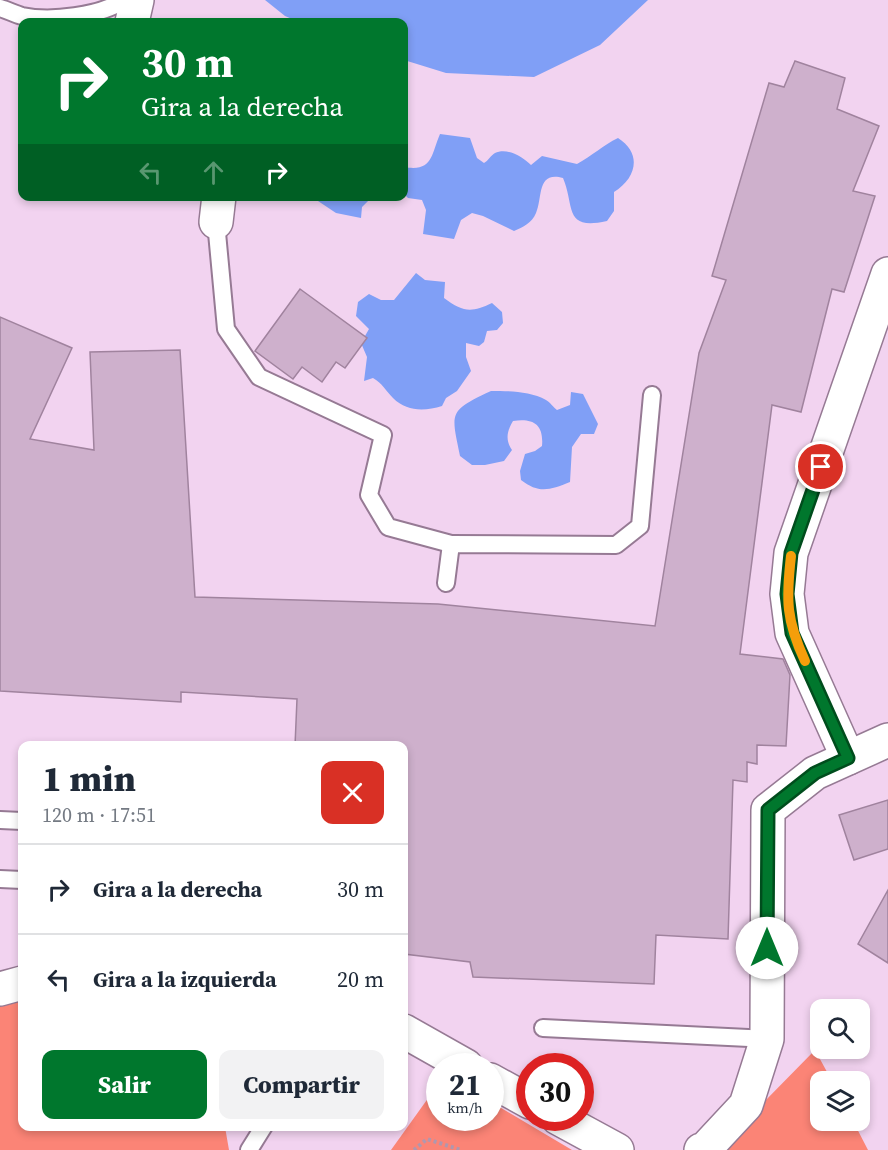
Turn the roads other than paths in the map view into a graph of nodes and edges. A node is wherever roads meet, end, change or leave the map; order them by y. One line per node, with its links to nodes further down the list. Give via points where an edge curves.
1 (124, 0): 3 (lane, via 98,12 48,18 21,16)
2 (137, 0): 4 (street)
3 (0, 8)
4 (133, 18)
5 (217, 209): 8 (lane, via 226,329 259,377 383,435 369,495 388,527)
6 (888, 274): 11 (street, via 791,553 787,594 792,633)
7 (652, 395): 8 (lane, via 640,526 616,545)
8 (451, 544): 9 (lane)
9 (446, 583)
10 (888, 740): 11 (street)
11 (848, 758): 20 (street, via 815,773 768,810)
12 (0, 820): 13 (lane)
13 (18, 821)
14 (0, 879): 15 (lane)
15 (18, 880)
16 (18, 984): 17 (street)
17 (0, 989)
18 (543, 1028): 20 (lane)
19 (408, 1033): 21 (street)
20 (767, 1039): 26 (street, via 746,1106)
21 (443, 1053)
22 (261, 1131): 24 (lane)
23 (582, 1131): 25 (street)
24 (249, 1150)
25 (617, 1150)
26 (701, 1150)

